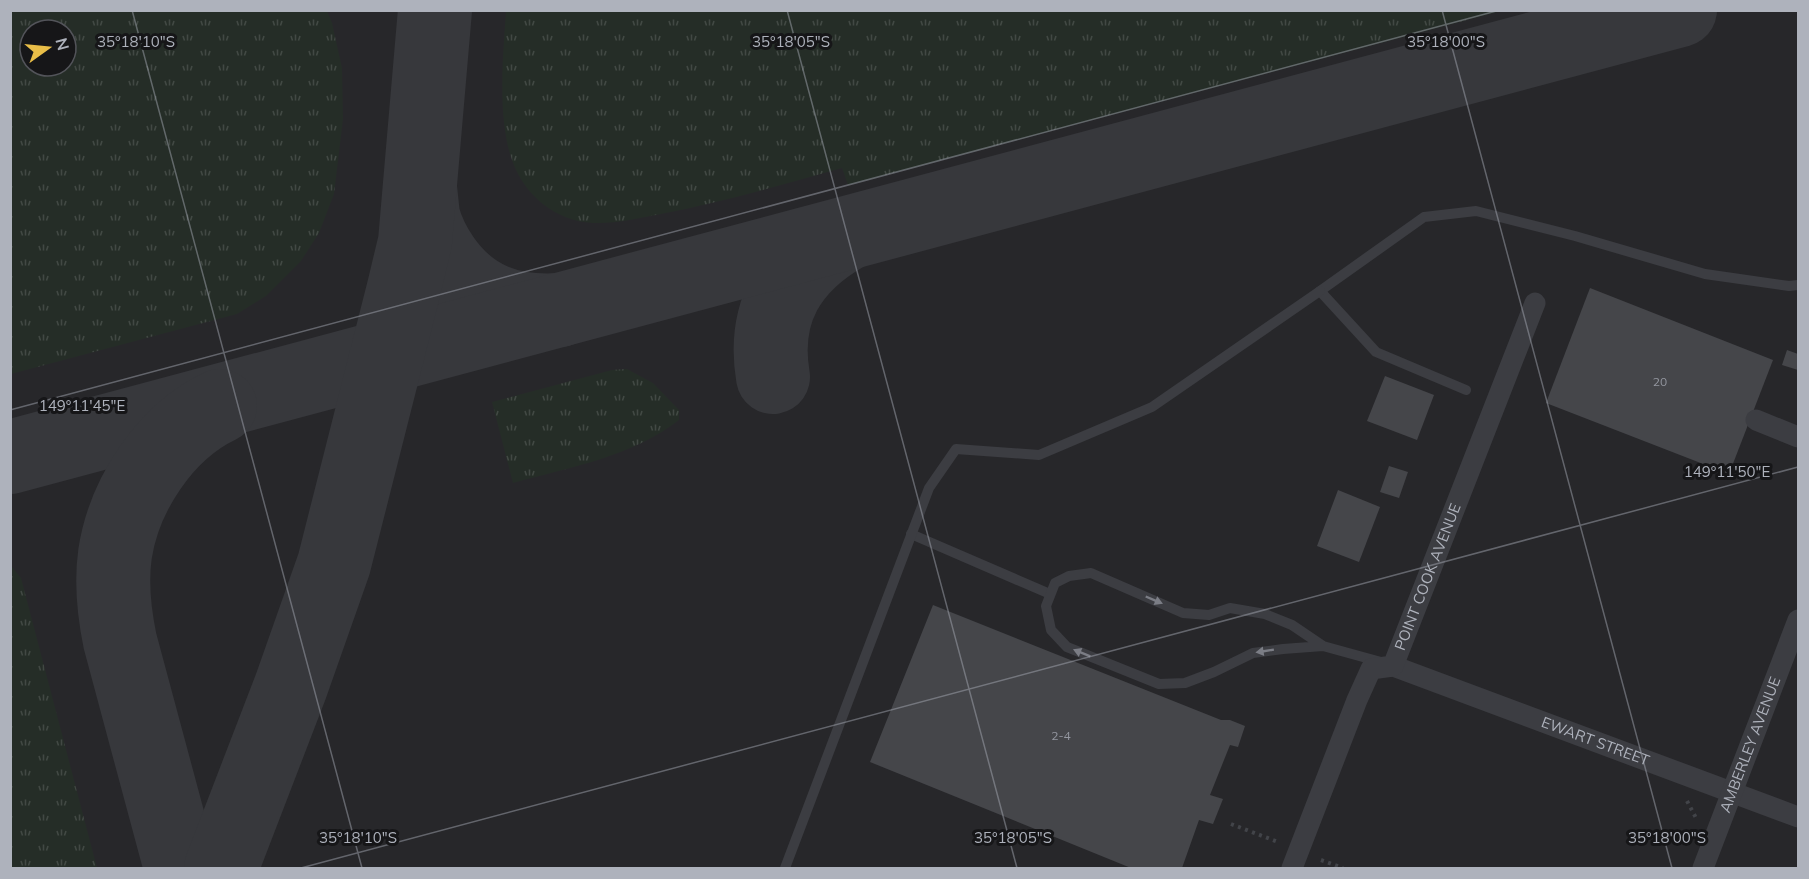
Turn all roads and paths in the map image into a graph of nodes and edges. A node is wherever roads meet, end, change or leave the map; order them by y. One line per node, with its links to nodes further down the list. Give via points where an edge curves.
1 (1798, 285): 2 (lane, via 1705,274 1476,211 1424,218)
2 (1320, 291): 4 (lane, via 1376,352); 7 (lane, via 1152,407 1039,455 956,449 929,488)
3 (1535, 303): 11 (street, POINT COOK AVENUE)
4 (1466, 390)
5 (1756, 420): 6 (street)
6 (1798, 437)
7 (911, 534): 8 (lane); 16 (lane)
8 (1050, 594): 10 (lane, one-way to 10, via 1055,583 1068,576 1091,573 1183,613 1209,615 1230,608 1265,614 1292,625); 10 (lane, one-way to 8, via 1253,653 1185,683 1159,684 1067,647 1051,630 1046,606)
9 (1798, 620): 12 (street, AMBERLEY AVENUE)
10 (1323, 646): 11 (lane)
11 (1393, 666): 12 (street, EWART STREET); 17 (street, POINT COOK AVENUE, via 1371,669)
12 (1732, 792): 14 (street, EWART STREET); 18 (street, AMBERLEY AVENUE)
13 (1685, 798): 15 (path)
14 (1798, 817)
15 (1697, 824)
16 (785, 868)
17 (1292, 868)
18 (1703, 868)

